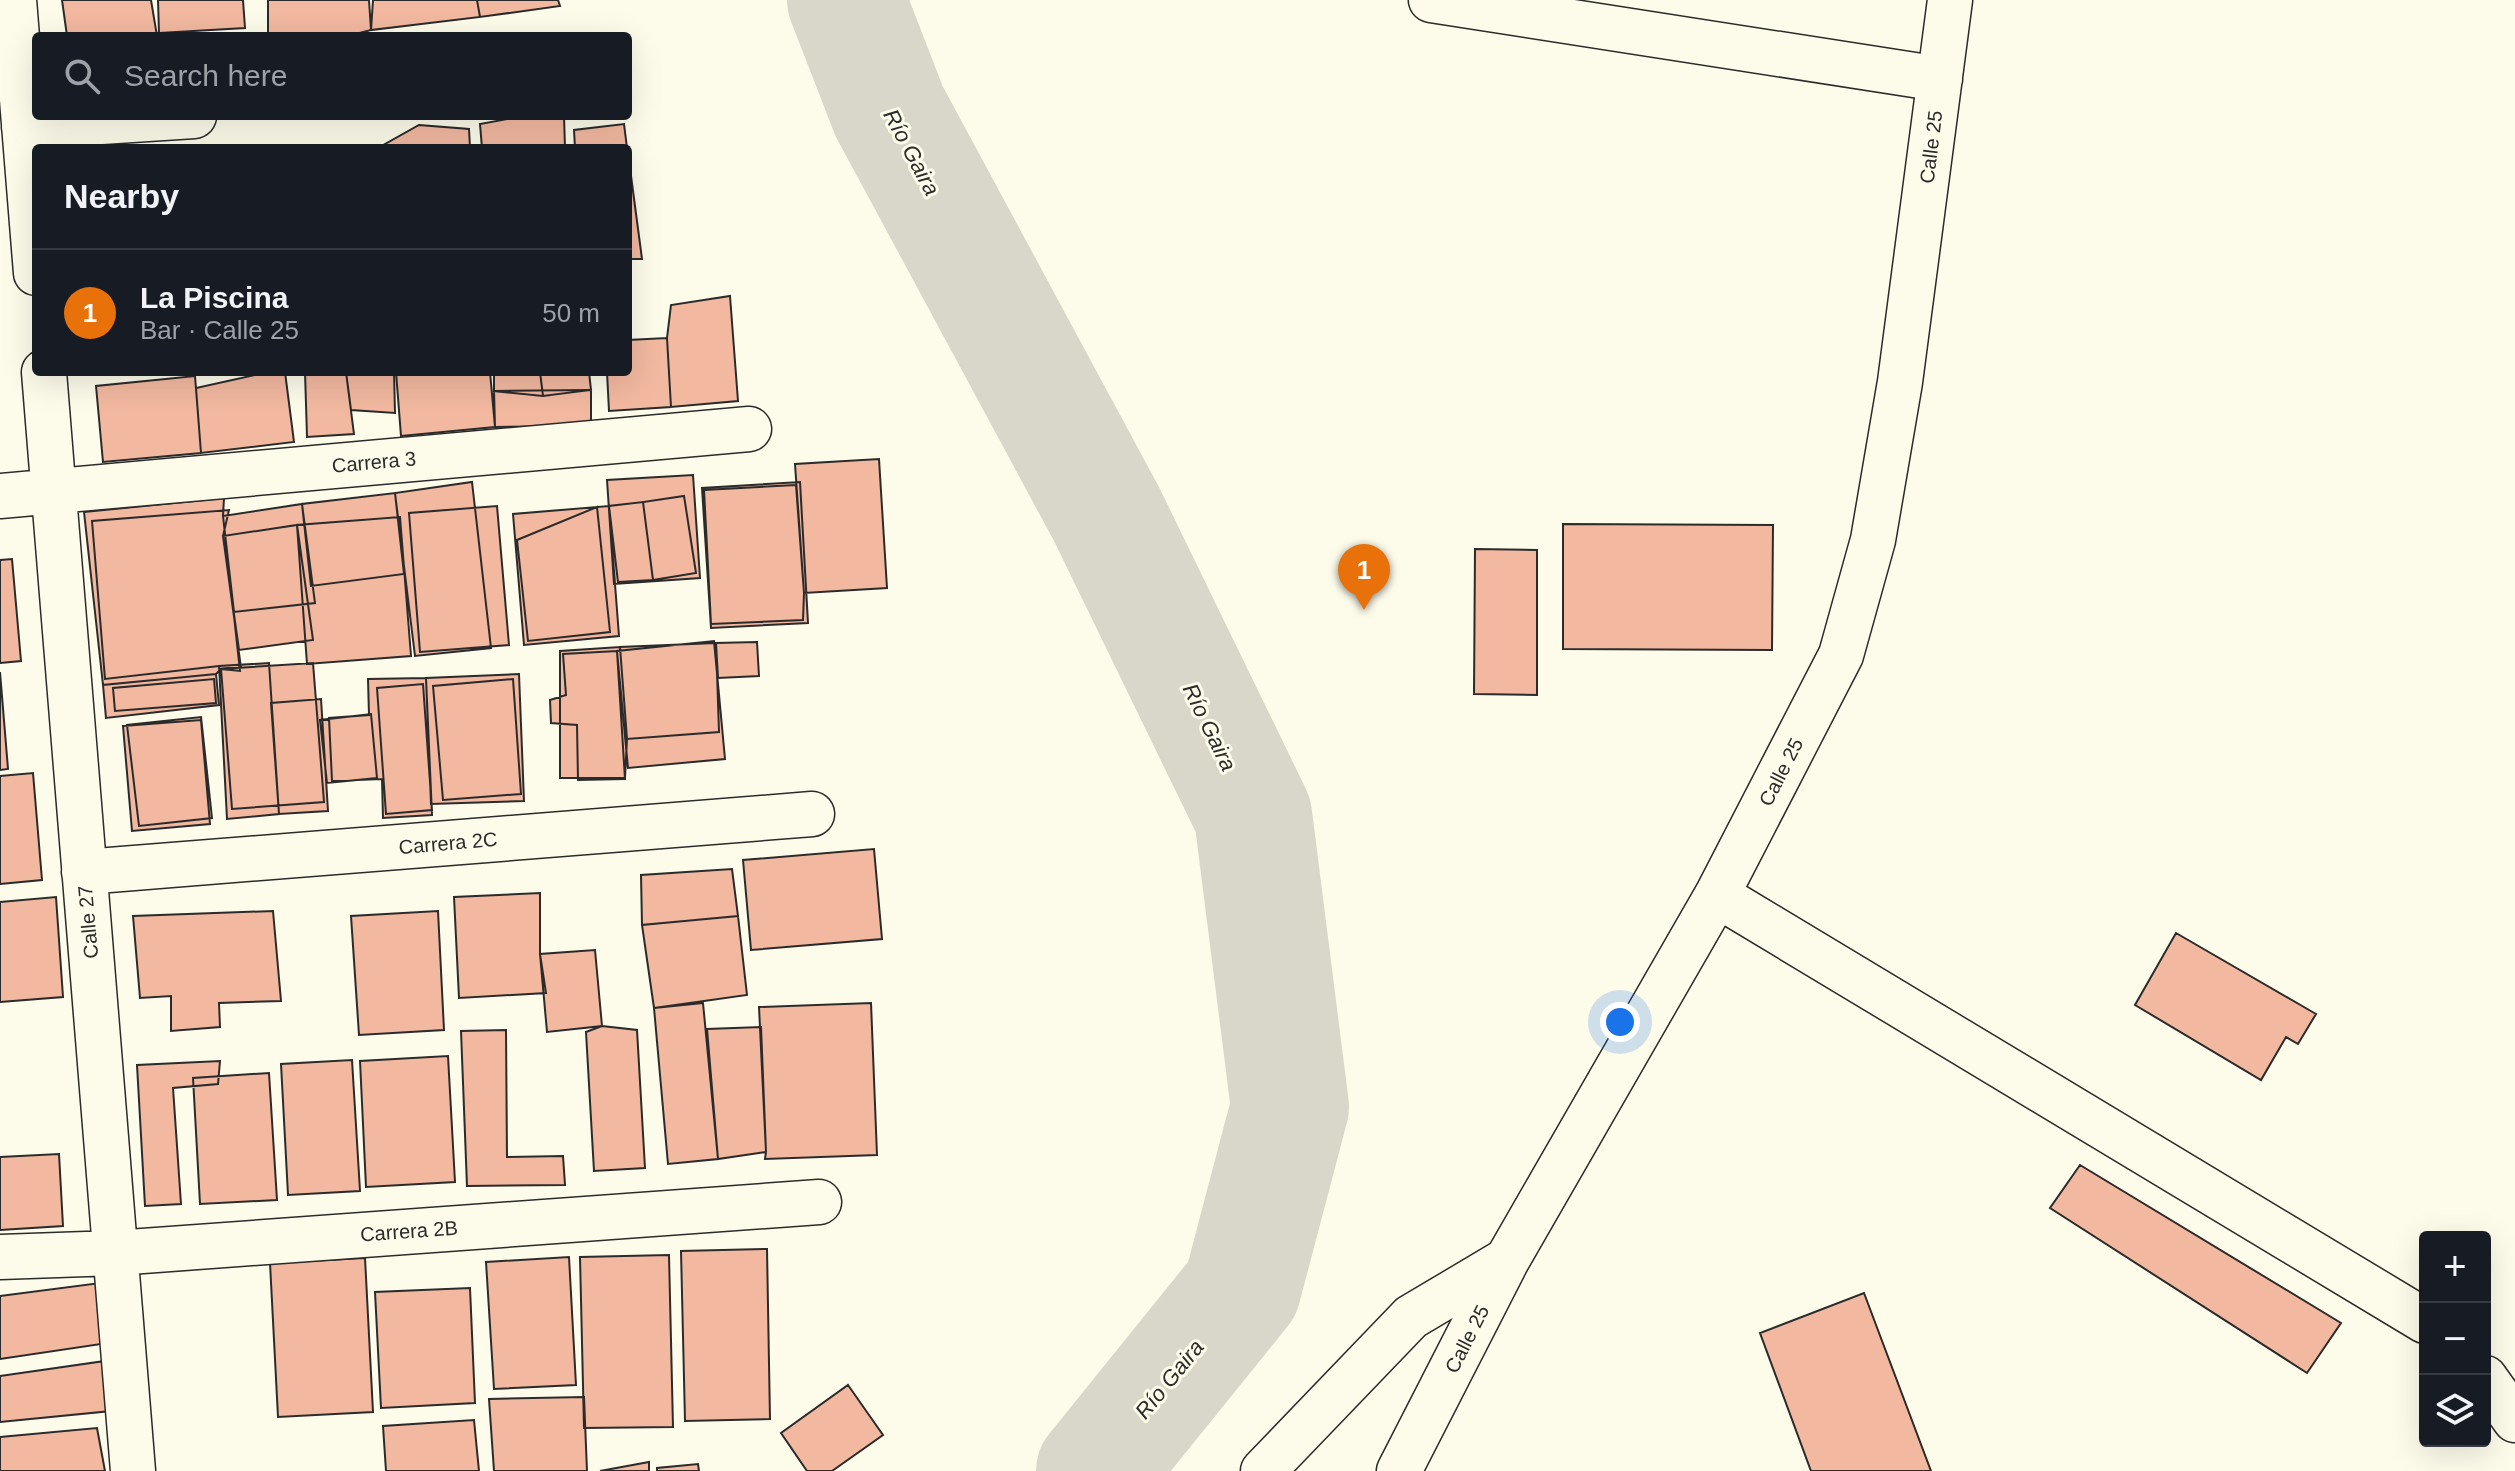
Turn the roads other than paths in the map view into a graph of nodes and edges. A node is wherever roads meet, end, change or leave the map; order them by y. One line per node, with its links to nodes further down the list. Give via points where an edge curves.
1 (14, 0): 6 (street)
2 (1431, 0): 4 (street)
3 (1950, 0): 4 (street, Calle 25)
4 (1940, 79): 14 (street, Calle 25, via 1873,540 1841,655)
5 (132, 120): 6 (street)
6 (24, 127): 7 (street)
7 (32, 224)
8 (44, 376): 10 (street, Calle 27)
9 (749, 429): 10 (street, Carrera 3)
10 (53, 491): 11 (street, Carrera 3); 13 (street, Calle 27)
11 (0, 496)
12 (812, 814): 13 (street, Carrera 2C)
13 (84, 872): 16 (street, Calle 27)
14 (1717, 895): 18 (street, Calle 25); 19 (street)
15 (819, 1202): 16 (street, Carrera 2B)
16 (115, 1253): 17 (street, Carrera 2B); 22 (street, Calle 27)
17 (0, 1257)
18 (1507, 1260): 23 (street, via 1411,1317); 24 (street, Calle 25)
19 (2419, 1317)
20 (2491, 1386): 21 (street)
21 (2515, 1420)
22 (133, 1471)
23 (1263, 1471)
24 (1399, 1471)

